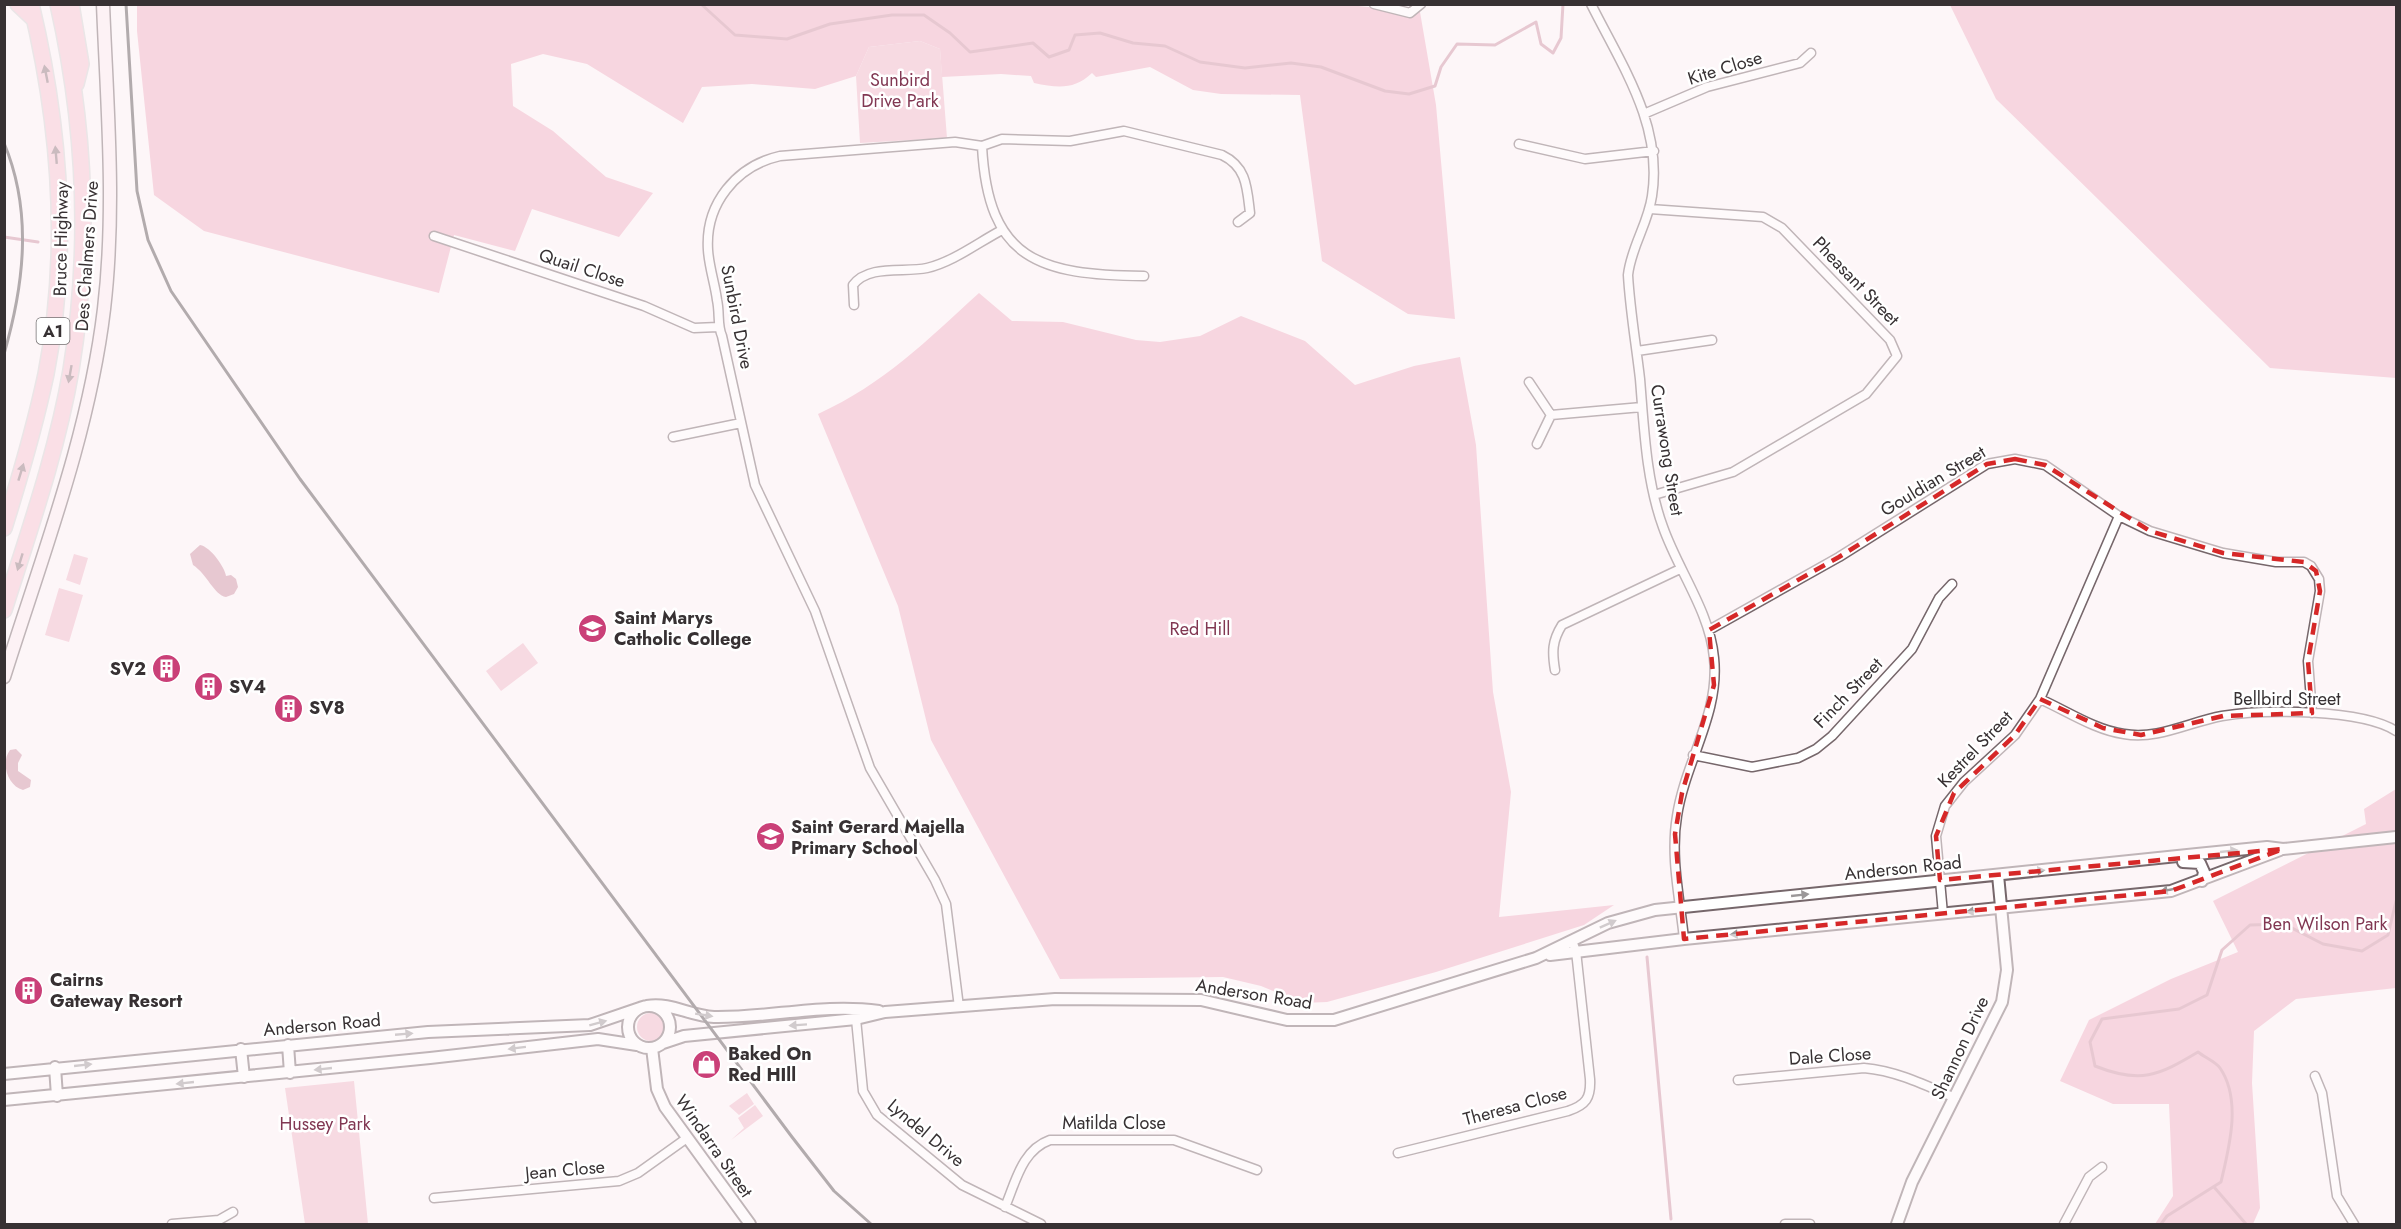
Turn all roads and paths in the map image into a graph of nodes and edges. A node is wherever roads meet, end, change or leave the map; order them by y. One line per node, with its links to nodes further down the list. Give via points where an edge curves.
1 (18, 4): 8 (highway)
2 (58, 4): 10 (highway, Bruce Highway / A1)
3 (71, 4): 10 (highway, via 81,64)
4 (103, 4): 38 (main road, Des Chalmers Drive, via 111,198 100,340 70,469)
5 (1374, 4): 6 (street, via 1410,13)
6 (1421, 4)
7 (1591, 4): 11 (street, Currawong Street)
8 (32, 12): 32 (highway, Bruce Highway / A1, one-way to 8, via 40,400 57,284 57,162)
9 (1810, 53): 11 (street, Kite Close, via 1800,63 1707,87)
10 (74, 90): 35 (highway, Bruce Highway / A1, one-way to 35, via 83,202 76,335 52,452)
11 (1646, 113): 14 (street, Currawong Street)
12 (1519, 144): 14 (street, via 1585,159)
13 (982, 146): 16 (street, Sunbird Drive, via 997,139 1070,141 1124,131 1222,155 1236,163 1245,178 1250,213); 17 (street, via 986,188); 21 (street, Sunbird Drive, via 955,142 816,152 771,158 745,170 724,192 710,222 708,252)
14 (1654, 151): 15 (street, Currawong Street)
15 (1650, 209): 23 (street, Currawong Street, via 1628,275); 30 (street, Pheasant Street, via 1763,217 1782,228 1890,340 1898,356 1866,394 1733,472)
16 (1238, 222)
17 (1002, 230): 19 (street, via 1017,248 1046,265); 20 (street, via 928,268 862,277 853,285)
18 (434, 236): 21 (street, Quail Close, via 644,306 694,328)
19 (1144, 276)
20 (854, 305)
21 (718, 327): 27 (street, Sunbird Drive)
22 (1712, 340): 23 (street)
23 (1637, 351): 25 (street, Currawong Street)
24 (1529, 382): 26 (street)
25 (1642, 407): 26 (street); 30 (street, Currawong Street)
26 (1551, 415): 29 (street)
27 (741, 423): 28 (street); 55 (street, Sunbird Drive, via 755,485 815,611 870,768 942,894 950,925)
28 (674, 437)
29 (1537, 444)
30 (1654, 495): 33 (street, Currawong Street, via 1662,527)
31 (2119, 516): 36 (street, Gouldian Street, via 2045,465 1999,460); 39 (street, Kestrel Street); 40 (street, Gouldian Street, via 2196,546 2311,566 2319,579 2320,591 2308,661)
32 (4, 528)
33 (1680, 569): 36 (street, Currawong Street); 37 (street, via 1562,625 1554,638)
34 (1952, 584): 42 (street, Finch Street, via 1939,598 1912,649 1832,736 1815,748 1798,758 1752,767)
35 (4, 610)
36 (1709, 630): 42 (street, Currawong Street, via 1714,686 1709,714)
37 (1555, 670)
38 (4, 677)
39 (2040, 699): 40 (street, Bellbird Street, via 2103,728 2141,735 2223,716); 47 (street, Kestrel Street, via 2014,735 1964,782 1945,806 1936,836)
40 (2312, 713): 41 (street, Bellbird Street, via 2361,717)
41 (2396, 730)
42 (1693, 755): 49 (street, Currawong Street, via 1676,825 1674,854)
43 (2397, 837): 44 (street, Anderson Road)
44 (2283, 849): 45 (street, Anderson Road, one-way to 44, via 2266,847); 48 (street, Anderson Road)
45 (2117, 863): 46 (street, Anderson Road, one-way to 45); 48 (street, via 2139,867 2195,861 2203,867)
46 (1998, 875): 47 (street, Anderson Road); 50 (street, Shannon Drive)
47 (1940, 880): 49 (street, Anderson Road, one-way to 47); 51 (street, Kestrel Street)
48 (2202, 881): 50 (street, Anderson Road, one-way to 50, via 2158,892)
49 (1681, 907): 52 (street, Currawong Street); 53 (street, Anderson Road, one-way to 49, via 1624,917)
50 (2002, 908): 51 (street, Anderson Road, one-way to 51); 71 (street, Shannon Drive, via 2007,970 2002,1002)
51 (1943, 914): 52 (street, Anderson Road, one-way to 52)
52 (1684, 939): 53 (street, Anderson Road)
53 (1574, 946): 55 (street, Anderson Road, via 1327,1020 1287,1020 1191,999 1055,999); 74 (street, Theresa Close, via 1591,1088 1584,1104)
54 (644, 1007): 56 (street, Anderson Road, one-way to 56, via 665,1005 713,1017); 59 (street, via 660,1009 669,1018 670,1032); 60 (street, Anderson Road, one-way to 54, via 455,1030 590,1025); 61 (street, via 633,1014 628,1025)
55 (959, 1007): 57 (street, Anderson Road)
56 (855, 1008): 57 (street, Anderson Road); 58 (street)
57 (885, 1012): 58 (street, Anderson Road)
58 (856, 1019): 59 (street, Anderson Road, one-way to 59, via 684,1036); 78 (street, Lyndel Drive, via 863,1091 877,1115 938,1168)
59 (663, 1043): 62 (street)
60 (288, 1045): 63 (street, Anderson Road); 65 (street)
61 (637, 1045): 62 (street); 65 (street, one-way to 65, via 598,1039)
62 (652, 1048): 73 (street, Windarra Street, via 659,1096)
63 (241, 1049): 64 (street, Anderson Road, one-way to 63); 68 (street)
64 (55, 1067): 66 (street, Anderson Road); 70 (street)
65 (290, 1072): 68 (street)
66 (4, 1074)
67 (2315, 1076): 87 (street, via 2322,1093 2337,1196)
68 (244, 1077): 70 (street, one-way to 70)
69 (1738, 1080): 71 (street, Dale Close, via 1864,1068 1901,1075)
70 (57, 1096): 72 (street)
71 (1955, 1098): 85 (street, Shannon Drive, via 1904,1200)
72 (4, 1100)
73 (687, 1138): 77 (street, Jean Close, via 620,1181); 81 (street, Windarra Street)
74 (1398, 1153)
75 (2102, 1167): 86 (street, via 2089,1177)
76 (1257, 1170): 78 (street, Matilda Close, via 1174,1140 1050,1140 1026,1156)
77 (434, 1198)
78 (1005, 1207): 82 (street, Lyndel Drive)
79 (233, 1212): 80 (street, via 219,1220)
80 (172, 1224)
81 (750, 1224)
82 (1041, 1224)
83 (1785, 1224): 84 (street)
84 (1810, 1224)
85 (1898, 1224)
86 (2064, 1224)
87 (2354, 1224)

